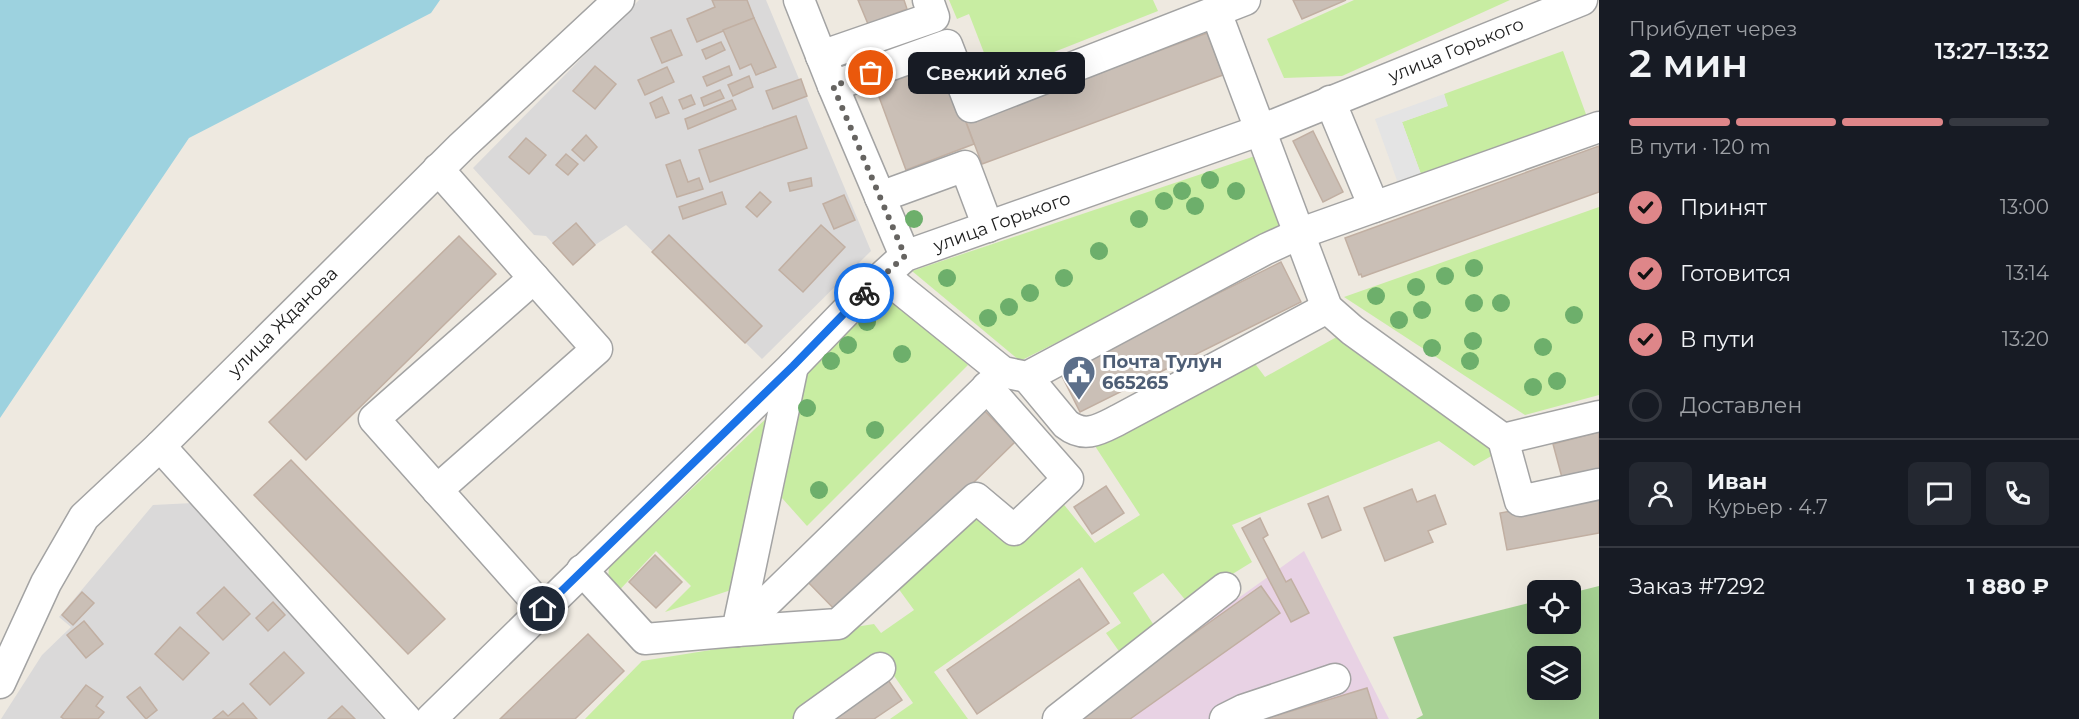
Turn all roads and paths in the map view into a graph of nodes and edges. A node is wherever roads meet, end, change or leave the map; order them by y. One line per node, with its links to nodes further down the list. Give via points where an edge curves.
1 (619, 0): 12 (street, улица Жданова)
2 (799, 0): 7 (street)
3 (928, 0): 7 (street, via 934,16)
4 (1245, 0): 6 (street)
5 (1582, 0): 9 (street, улица Горького)
6 (1207, 9): 8 (street, via 971,107 947,45); 11 (street)
7 (821, 56): 8 (street)
8 (833, 86): 13 (street)
9 (1330, 101): 11 (street, улица Горького); 14 (street)
10 (1599, 127): 14 (street)
11 (1261, 130): 15 (street, улица Горького); 16 (street)
12 (438, 169): 18 (street); 24 (street, улица Жданова)
13 (880, 197): 15 (street, via 966,166); 17 (street)
14 (1374, 207): 16 (street)
15 (988, 227): 17 (street, улица Горького)
16 (1301, 233): 19 (street); 21 (street)
17 (895, 266): 20 (street, улица Горького); 21 (street)
18 (534, 278): 26 (street, via 597,349); 26 (street, via 374,419)
19 (1327, 308): 21 (street, via 1089,433 1073,430); 23 (street)
20 (793, 366): 27 (street, улица Горького); 30 (street)
21 (1006, 378): 30 (street); 30 (street, via 1068,479 1014,530 976,498 838,624)
22 (1599, 416): 23 (street)
23 (1503, 439): 25 (street, via 1520,501)
24 (160, 446): 33 (street, улица Жданова, via 84,518 46,583); 34 (street)
25 (1599, 484)
26 (437, 490): 29 (street)
27 (582, 570): 29 (street, улица Горького); 30 (street, via 645,639)
28 (1225, 588): 37 (street)
29 (543, 609): 35 (street, улица Горького)
30 (738, 631)
31 (880, 668): 36 (street)
32 (1335, 679): 38 (street)
33 (0, 684)
34 (406, 719)
35 (431, 719)
36 (809, 719)
37 (1058, 719)
38 (1225, 719)

